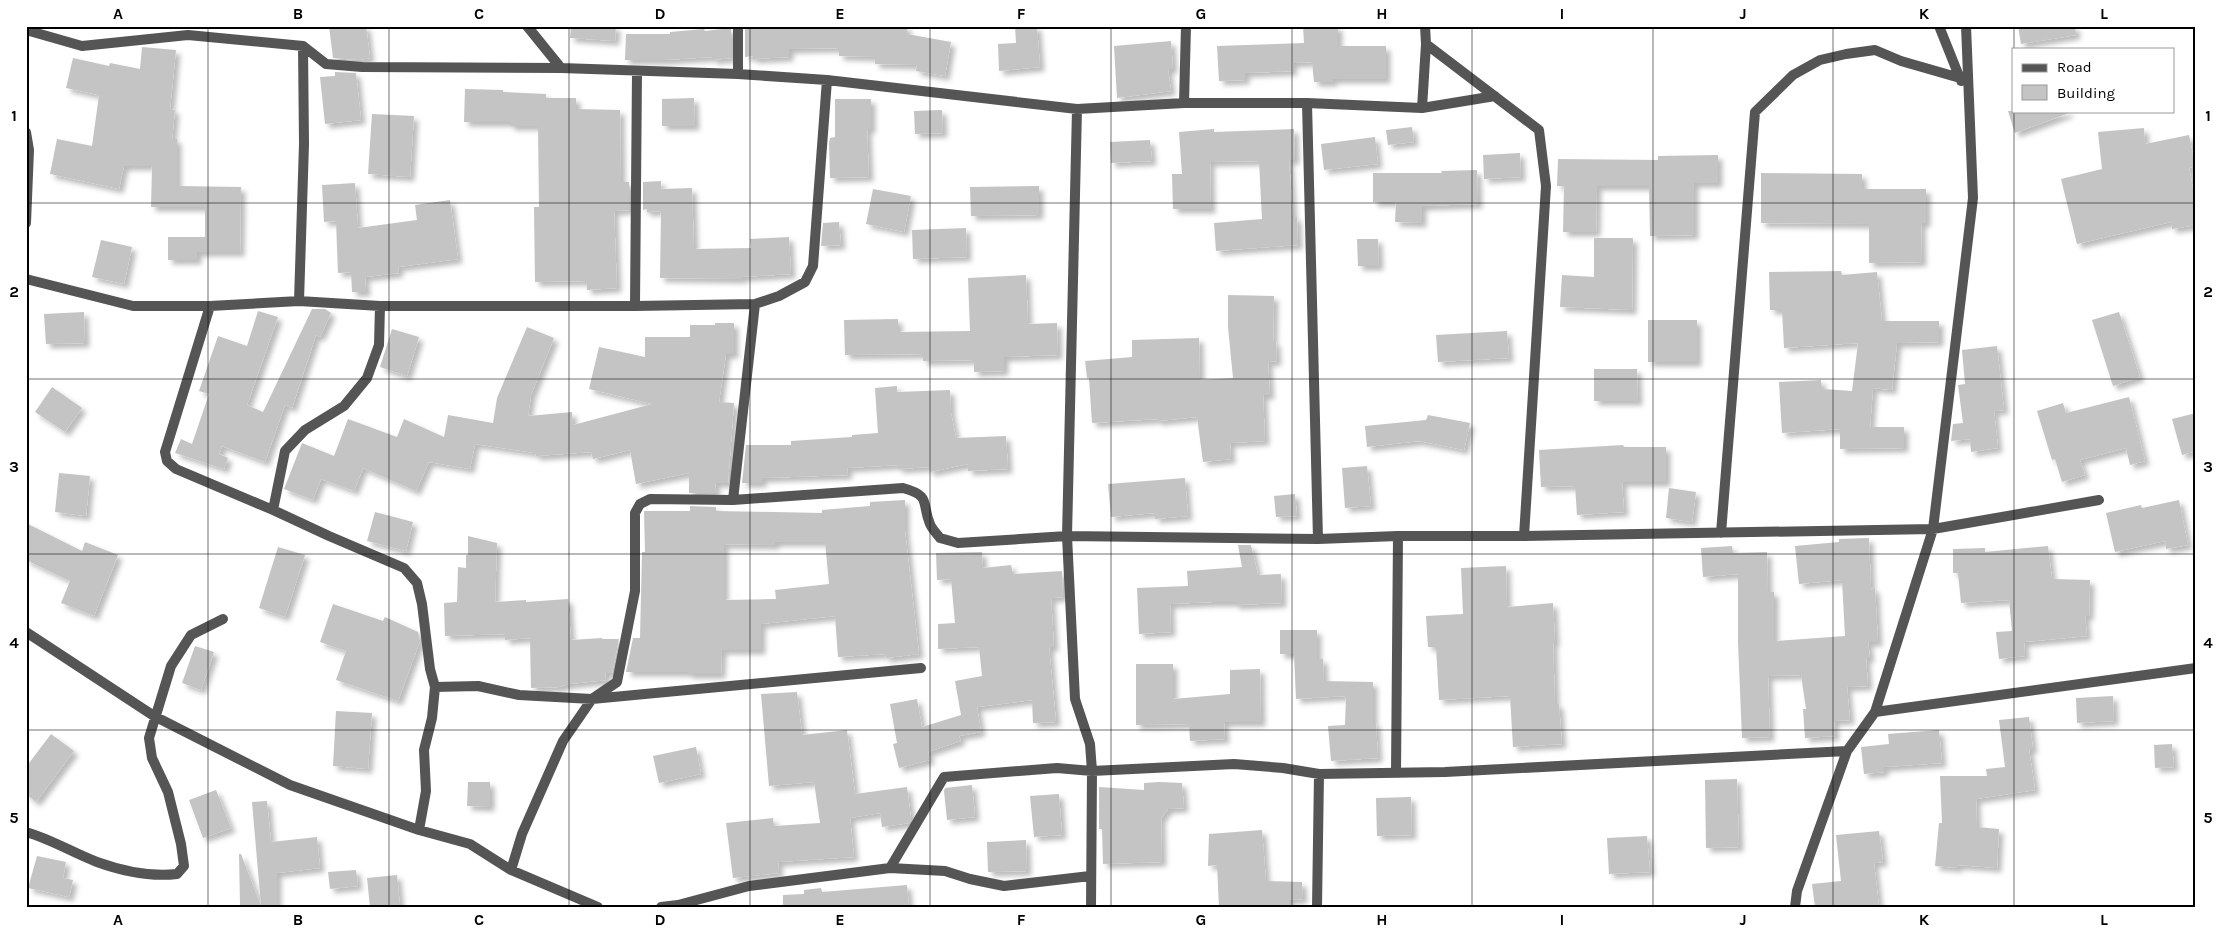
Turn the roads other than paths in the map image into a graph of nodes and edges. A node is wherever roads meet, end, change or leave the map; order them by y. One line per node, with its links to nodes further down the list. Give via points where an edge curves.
1 (29, 26): 8 (street)
2 (527, 26): 11 (street)
3 (738, 26): 13 (street)
4 (1186, 26): 18 (street)
5 (1425, 26): 9 (street)
6 (1939, 26): 14 (street)
7 (1966, 26): 17 (street)
8 (26, 30): 10 (street, via 82,46 188,35)
9 (1426, 44): 16 (street); 21 (street)
10 (303, 46): 11 (street, via 326,64 335,65); 25 (street, via 304,144)
11 (561, 68): 12 (street)
12 (637, 72): 13 (street); 29 (street)
13 (738, 74): 15 (street)
14 (1960, 78): 17 (street); 34 (street, via 1875,50 1846,54 1820,60 1793,75 1755,112)
15 (827, 80): 20 (street); 26 (street, via 814,266 805,282)
16 (1495, 96): 21 (street); 37 (street, via 1539,130 1546,186)
17 (1969, 102): 33 (street, via 1972,198)
18 (1184, 103): 19 (street); 20 (street)
19 (1307, 103): 21 (street); 38 (street)
20 (1077, 108): 35 (street)
21 (1422, 108)
22 (26, 132): 23 (street, via 29,150)
23 (26, 223)
24 (26, 279): 27 (street, via 133,306)
25 (299, 302): 27 (street); 28 (street)
26 (755, 304): 29 (street); 30 (street)
27 (210, 306): 32 (street, via 166,452 167,461 176,469)
28 (380, 306): 29 (street); 32 (street, via 379,345 367,378 344,406 305,430 284,451)
29 (635, 306)
30 (733, 500): 35 (street, via 904,488 918,492 926,503 930,524 940,538 958,542); 44 (street, via 650,499 640,504 635,513 635,591 617,682)
31 (2099, 500): 33 (street)
32 (273, 510): 43 (street, via 404,568 417,583)
33 (1933, 529): 34 (street); 45 (street)
34 (1721, 533): 37 (street)
35 (1067, 536): 38 (street); 48 (street, via 1074,699 1090,744)
36 (1398, 536): 37 (street); 38 (street); 49 (street)
37 (1524, 536)
38 (1318, 539)
39 (223, 619): 46 (street, via 191,635 170,666)
40 (26, 632): 46 (street)
41 (921, 668): 44 (street)
42 (2196, 668): 45 (street)
43 (435, 687): 44 (street, via 478,686 519,695); 51 (street, via 424,750 426,791)
44 (592, 698): 54 (street, via 563,741 522,834)
45 (1875, 712): 47 (street)
46 (154, 716): 51 (street, via 290,785); 52 (street, via 149,738 152,758 168,792 181,844 184,866 177,874 158,876 97,862 46,837)
47 (1846, 751): 49 (street); 61 (street, via 1797,891)
48 (1092, 771): 50 (street, via 1234,764); 53 (street, via 1057,768 944,777); 55 (street)
49 (1396, 773): 50 (street)
50 (1319, 774): 60 (street)
51 (419, 830): 54 (street, via 470,844)
52 (26, 832)
53 (890, 868): 55 (street, via 945,871 1004,886); 58 (street, via 749,886)
54 (511, 870): 56 (street)
55 (1090, 876): 59 (street)
56 (574, 902): 57 (street)
57 (598, 907)
58 (661, 907)
59 (1091, 907)
60 (1317, 907)
61 (1795, 907)

